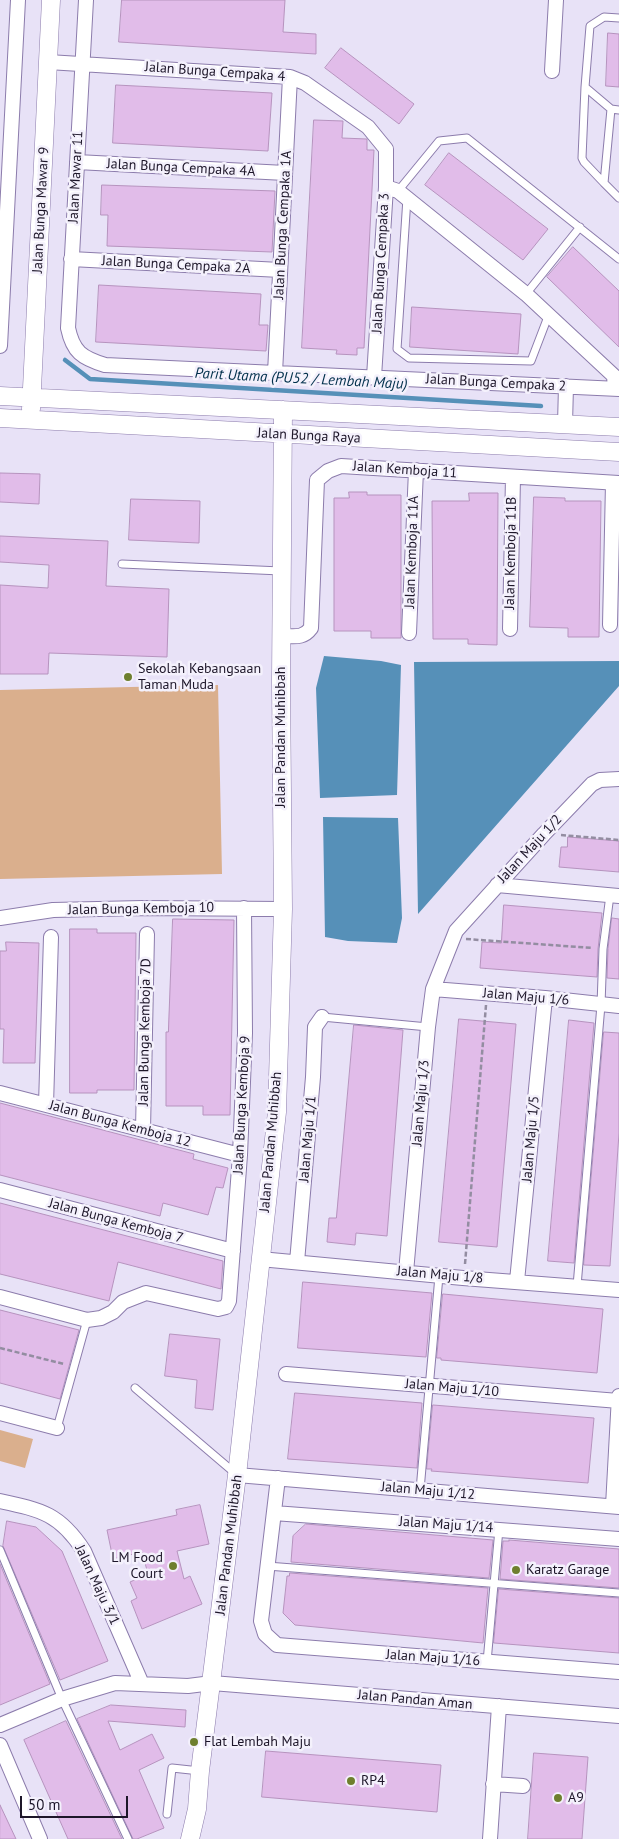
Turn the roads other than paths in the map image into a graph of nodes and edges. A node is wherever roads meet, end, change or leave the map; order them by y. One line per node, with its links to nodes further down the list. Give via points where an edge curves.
1 (18, 0): 23 (street, via 8,138)
2 (51, 0): 6 (street, Jalan Bunga Mawar 9)
3 (86, 0): 7 (street, Jalan Mawar 11)
4 (556, 0): 8 (street)
5 (619, 18): 10 (lane, via 604,17 590,26)
6 (48, 62): 7 (street, Jalan Bunga Cempaka 4); 32 (street, Jalan Bunga Mawar 9)
7 (82, 63): 9 (street, Jalan Bunga Cempaka 4); 13 (street, Jalan Mawar 11)
8 (552, 71)
9 (290, 77): 12 (street, Jalan Bunga Cempaka 4, via 305,83 368,127); 14 (street, Jalan Bunga Cempaka 1A)
10 (585, 87): 11 (lane); 15 (lane, via 582,158)
11 (615, 109): 15 (lane)
12 (386, 149): 16 (street, Jalan Bunga Cempaka 3)
13 (77, 162): 14 (street, Jalan Bunga Cempaka 4A); 19 (street, Jalan Mawar 11)
14 (285, 174): 21 (street, Jalan Bunga Cempaka 1A)
15 (604, 183): 17 (lane)
16 (397, 192): 18 (lane, via 439,141 467,138); 22 (street); 24 (lane, via 397,349 409,358 531,361); 28 (street, Jalan Bunga Cempaka 3)
17 (619, 198)
18 (580, 227): 20 (lane); 22 (lane)
19 (71, 259): 21 (street, Jalan Bunga Cempaka 2A); 26 (street, Jalan Mawar 11, via 68,328 70,340)
20 (619, 260)
21 (280, 270): 27 (street, Jalan Bunga Cempaka 1A)
22 (526, 294): 24 (street)
23 (2, 298): 25 (street)
24 (549, 314): 29 (street)
25 (0, 346)
26 (78, 352): 27 (street, Jalan Bunga Cempaka 2, via 105,365)
27 (275, 372): 28 (street, Jalan Bunga Cempaka 2)
28 (374, 377): 30 (street, Jalan Bunga Cempaka 2)
29 (617, 382): 30 (street, Jalan Bunga Cempaka 2)
30 (566, 386): 36 (street)
31 (0, 396): 32 (street, Jalan Bunga Raya)
32 (32, 398): 33 (street, Jalan Bunga Raya); 35 (street, Jalan Bunga Mawar 9)
33 (283, 410): 36 (street, Jalan Bunga Raya); 38 (street, Jalan Pandan Muhibbah)
34 (0, 418): 35 (street, Jalan Bunga Raya)
35 (31, 420): 38 (street, Jalan Bunga Raya)
36 (565, 424): 37 (street, Jalan Bunga Raya)
37 (619, 426)
38 (282, 434): 39 (street, Jalan Bunga Raya); 44 (street, Jalan Pandan Muhibbah)
39 (619, 452)
40 (416, 470): 41 (street, Jalan Kemboja 11); 47 (street, Jalan Kemboja 11A); 48 (street, Jalan Kemboja 11, via 341,466 317,480 311,628 300,637)
41 (513, 476): 42 (street, Jalan Kemboja 11); 46 (street, Jalan Kemboja 11B)
42 (616, 483): 45 (street)
43 (122, 564): 44 (lane)
44 (282, 571): 48 (street, Jalan Pandan Muhibbah)
45 (610, 626)
46 (510, 629)
47 (409, 633)
48 (281, 636): 53 (street, Jalan Pandan Muhibbah)
49 (619, 779): 50 (street, Jalan Maju 1/2, via 592,784)
50 (497, 885): 51 (street); 57 (street, Jalan Maju 1/2, via 456,931)
51 (614, 895): 60 (lane, via 603,949)
52 (244, 908): 53 (street, Jalan Bunga Kemboja 10); 54 (street, Jalan Bunga Kemboja 10, via 53,910); 67 (street, Jalan Bunga Kemboja 9, via 245,1033)
53 (283, 909): 70 (street, Jalan Pandan Muhibbah, via 277,1112)
54 (0, 918)
55 (147, 934): 66 (street, Jalan Bunga Kemboja 7D)
56 (51, 938): 65 (street)
57 (454, 938): 58 (street, Jalan Maju 1/3)
58 (433, 989): 59 (street, Jalan Maju 1/6); 63 (street, Jalan Maju 1/3)
59 (545, 998): 60 (street, Jalan Maju 1/6); 74 (street, Jalan Maju 1/5)
60 (601, 1005): 61 (street, Jalan Maju 1/6); 75 (lane)
61 (619, 1006)
62 (322, 1017): 63 (lane); 71 (street, Jalan Maju 1/1, via 315,1027 314,1076)
63 (428, 1027): 72 (street, Jalan Maju 1/3)
64 (0, 1093): 65 (street, Jalan Bunga Kemboja 12)
65 (46, 1105): 66 (street, Jalan Bunga Kemboja 12)
66 (143, 1130): 67 (street, Jalan Bunga Kemboja 12)
67 (240, 1155): 69 (street, Jalan Bunga Kemboja 9)
68 (0, 1190): 69 (street, Jalan Bunga Kemboja 7)
69 (232, 1251): 78 (street, Jalan Bunga Kemboja 9, via 226,1307 218,1309 146,1293 123,1302 101,1318)
70 (260, 1258): 71 (street, Jalan Maju 1/8); 86 (street, Jalan Pandan Muhibbah)
71 (297, 1262): 72 (street, Jalan Maju 1/8)
72 (406, 1272): 73 (street, Jalan Maju 1/8)
73 (439, 1276): 74 (street, Jalan Maju 1/8); 80 (lane)
74 (518, 1281): 75 (street, Jalan Maju 1/8)
75 (577, 1286): 76 (street, Jalan Maju 1/8)
76 (619, 1290)
77 (0, 1297): 78 (street)
78 (87, 1320): 85 (lane)
79 (286, 1374): 80 (street, Jalan Maju 1/10)
80 (429, 1386): 83 (street, Jalan Maju 1/10); 88 (lane)
81 (135, 1388): 86 (lane)
82 (619, 1396): 83 (street)
83 (619, 1401): 90 (street)
84 (0, 1414): 85 (street)
85 (57, 1428)
86 (237, 1475): 87 (street, Jalan Maju 1/12); 100 (street, Jalan Pandan Muhibbah)
87 (278, 1478): 88 (street, Jalan Maju 1/12); 91 (street)
88 (420, 1490): 90 (street, Jalan Maju 1/12)
89 (0, 1501): 101 (street, Jalan Maju 3/1, via 55,1518 72,1533 84,1551)
90 (616, 1506)
91 (274, 1513): 92 (street, Jalan Maju 1/14); 95 (street)
92 (499, 1528): 93 (street, Jalan Maju 1/14); 96 (lane)
93 (619, 1539)
94 (0, 1550): 102 (lane)
95 (267, 1566): 96 (lane); 98 (street, Jalan Maju 1/16, via 261,1621 265,1634 277,1645)
96 (494, 1583): 97 (lane); 98 (lane)
97 (619, 1593)
98 (487, 1662): 99 (street, Jalan Maju 1/16)
99 (619, 1672)
100 (212, 1683): 101 (street, Jalan Pandan Aman, via 188,1686); 103 (street, Jalan Pandan Aman); 107 (street, Jalan Pandan Muhibbah)
101 (142, 1684): 102 (street, Jalan Pandan Aman, via 115,1683)
102 (62, 1699): 105 (street, Jalan Pandan Aman); 112 (lane)
103 (499, 1706): 104 (street, Jalan Pandan Aman); 108 (street)
104 (619, 1716)
105 (0, 1725)
106 (0, 1745): 111 (street)
107 (200, 1770): 110 (lane, via 172,1768); 113 (street, Jalan Pandan Muhibbah, via 197,1809)
108 (493, 1784): 109 (street); 114 (street)
109 (523, 1786)
110 (168, 1814)
111 (40, 1839)
112 (128, 1839)
113 (190, 1839)
114 (490, 1839)

